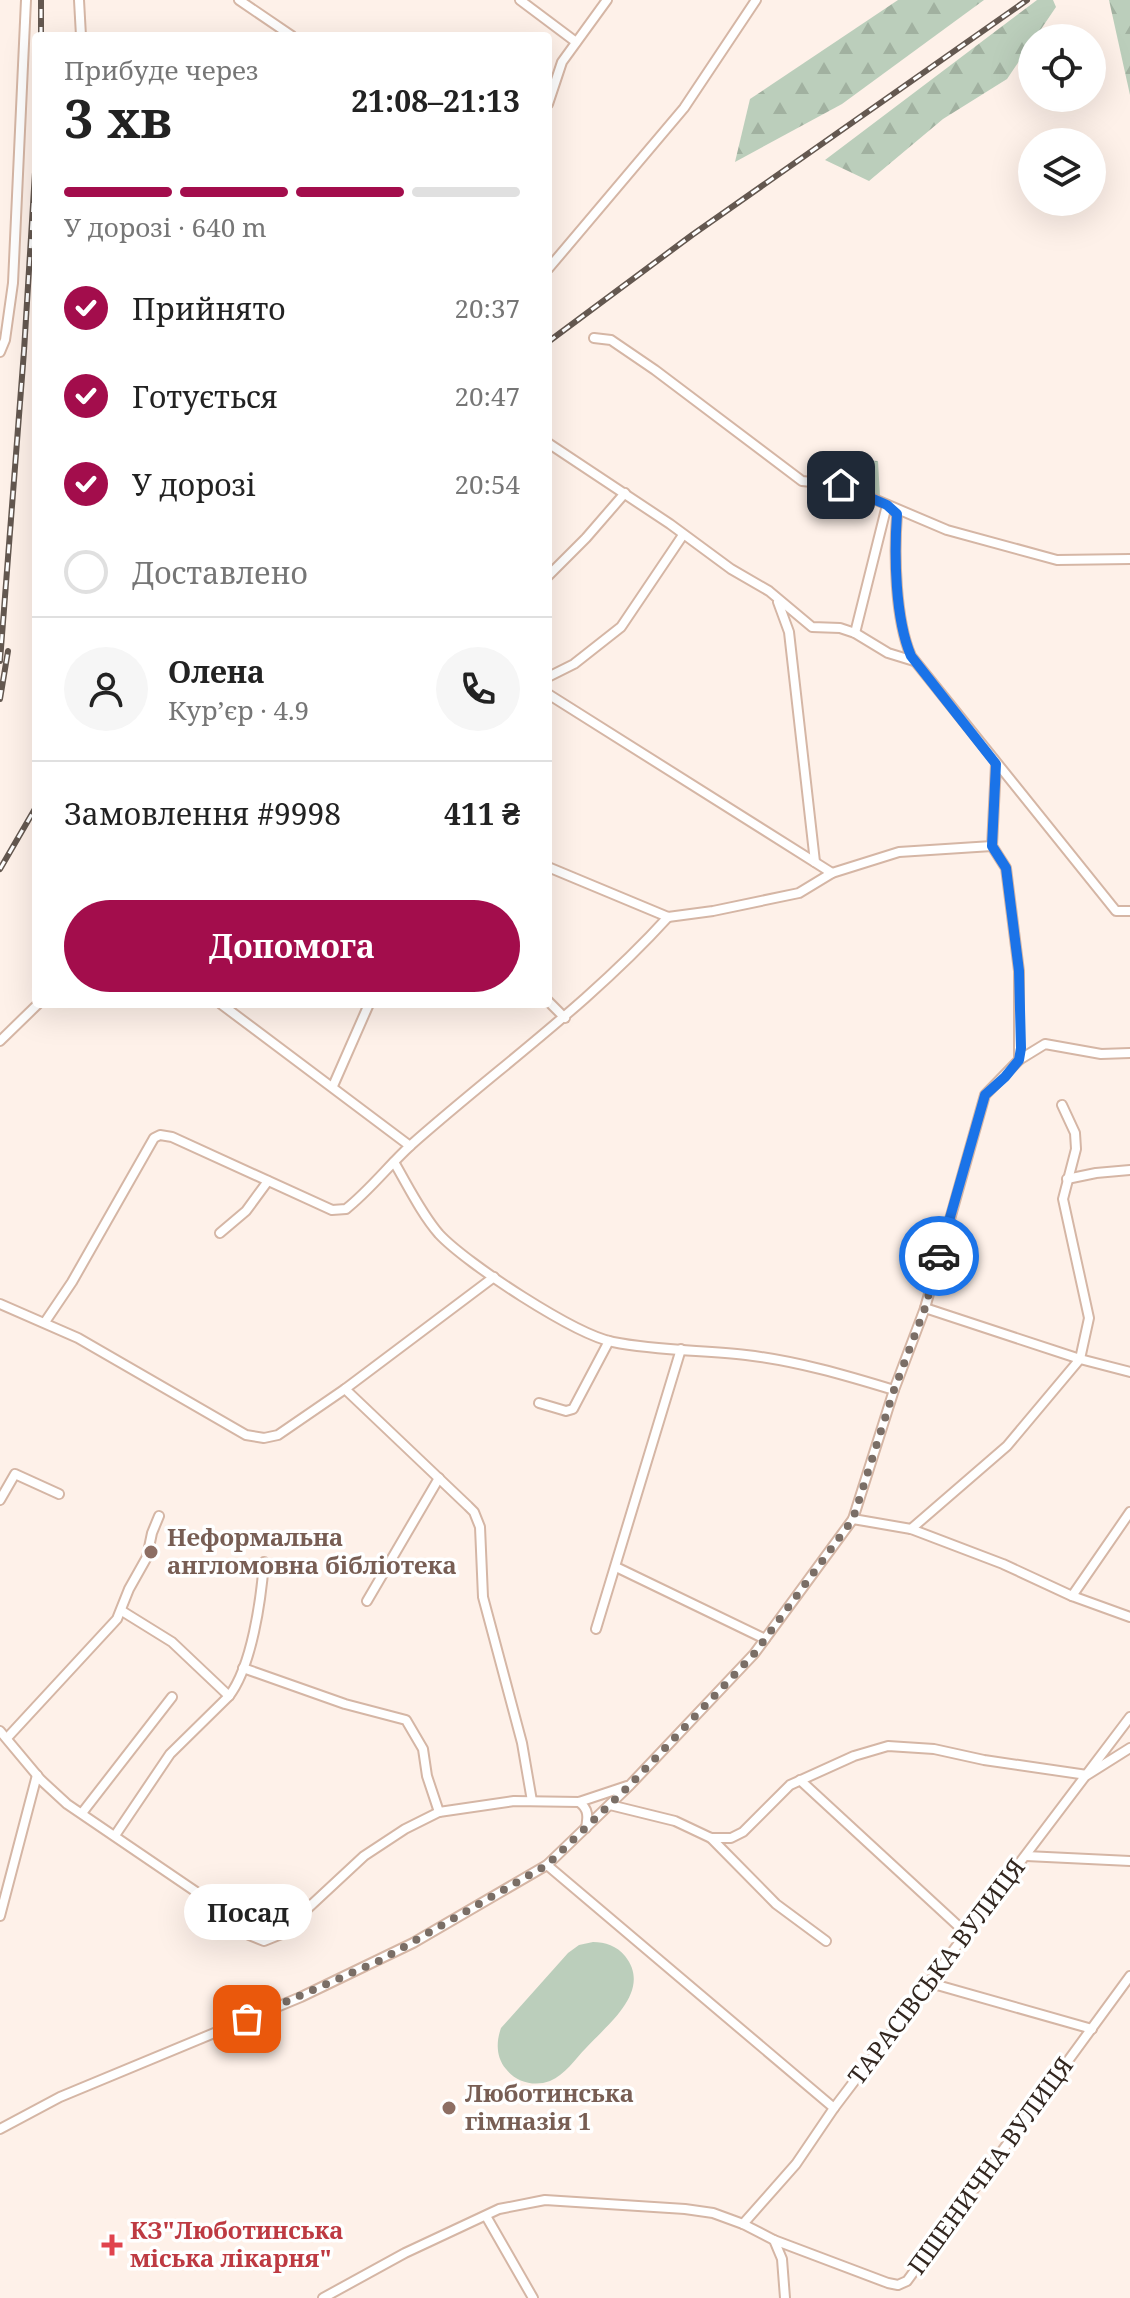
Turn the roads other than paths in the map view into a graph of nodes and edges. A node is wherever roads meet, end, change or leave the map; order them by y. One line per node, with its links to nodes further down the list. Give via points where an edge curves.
1 (26, 0): 13 (street, via 13,283)
2 (79, 0): 7 (street)
3 (239, 0): 8 (street)
4 (520, 0): 9 (street)
5 (607, 0): 9 (street)
6 (756, 0): 11 (street, via 684,108)
7 (81, 32)
8 (286, 32)
9 (576, 42): 10 (street)
10 (552, 92)
11 (552, 264)
12 (594, 338): 16 (street, via 611,340 802,481 841,485)
13 (0, 352)
14 (552, 446): 15 (street)
15 (625, 493): 17 (street); 19 (street)
16 (887, 505): 18 (street, via 947,530 1057,560); 21 (street); 22 (street, via 897,514 895,568 905,643)
17 (683, 535): 20 (street); 23 (street, via 621,627)
18 (1130, 559)
19 (552, 572)
20 (777, 598): 21 (street, via 812,627); 27 (street, via 789,632)
21 (855, 633): 22 (street, via 888,653)
22 (915, 661): 25 (street)
23 (552, 675)
24 (552, 697): 27 (street)
25 (996, 764): 26 (street); 30 (street, via 1116,911)
26 (992, 846): 29 (street, via 899,852); 39 (street, via 1006,868 1008,883 1019,971)
27 (815, 862): 29 (street)
28 (552, 869): 31 (street)
29 (832, 873): 31 (street, via 799,893)
30 (1130, 911)
31 (668, 917): 36 (street)
32 (552, 1005): 36 (street)
33 (34, 1008): 37 (street)
34 (226, 1008): 40 (street)
35 (367, 1008): 40 (street)
36 (565, 1018): 42 (street)
37 (0, 1041)
38 (1130, 1053): 39 (street, via 1101,1054 1045,1044)
39 (1019, 1060): 50 (street, via 985,1095)
40 (333, 1086): 42 (street)
41 (1062, 1105): 45 (street, via 1075,1133)
42 (410, 1146): 43 (street)
43 (394, 1162): 46 (street, via 341,1211); 48 (street, via 440,1234)
44 (1130, 1170): 45 (street)
45 (1067, 1179): 54 (street, via 1063,1199 1089,1318)
46 (268, 1181): 47 (street, via 246,1211); 51 (street, via 172,1137 154,1138)
47 (220, 1233)
48 (494, 1277): 52 (street, via 578,1330); 56 (street)
49 (0, 1304): 51 (street)
50 (925, 1308): 54 (street); 57 (street)
51 (45, 1322): 56 (street, via 258,1438 278,1435)
52 (609, 1341): 53 (street); 58 (street, via 573,1409)
53 (681, 1349): 57 (street, via 776,1359); 67 (street)
54 (1080, 1359): 55 (street); 65 (street, via 1007,1446)
55 (1130, 1372)
56 (345, 1389): 59 (street)
57 (894, 1390): 64 (street)
58 (539, 1403)
59 (439, 1478): 69 (street); 84 (street, via 474,1512 480,1527 483,1597)
60 (59, 1494): 61 (street, via 15,1474)
61 (0, 1500)
62 (1130, 1512): 68 (street)
63 (159, 1516): 70 (street)
64 (853, 1519): 65 (street); 73 (street)
65 (911, 1529): 68 (street)
66 (264, 1562): 74 (street)
67 (616, 1567): 72 (street); 73 (street)
68 (1072, 1596): 71 (street)
69 (367, 1601)
70 (122, 1611): 75 (street, via 172,1642); 78 (street)
71 (1130, 1617)
72 (596, 1629)
73 (765, 1639): 83 (street)
74 (243, 1668): 75 (street); 87 (street, via 406,1720 423,1749)
75 (229, 1696): 90 (street, via 170,1754)
76 (172, 1697): 88 (street)
77 (1130, 1717): 81 (street, ТАРАСІВСЬКА ВУЛИЦЯ)
78 (3, 1735): 80 (street)
79 (1130, 1748): 81 (street)
80 (37, 1775): 88 (street); 95 (street)
81 (1087, 1775): 82 (street, via 900,1746 877,1748); 92 (street, ТАРАСІВСЬКА ВУЛИЦЯ)
82 (800, 1780): 91 (street, via 776,1796 743,1832); 96 (street)
83 (630, 1785): 85 (street); 86 (street)
84 (532, 1801): 85 (street); 87 (street)
85 (579, 1802): 89 (street, via 588,1815)
86 (610, 1805): 89 (street); 91 (street, via 675,1821)
87 (439, 1812): 90 (street, via 364,1856 279,1935 264,1941)
88 (82, 1813): 90 (street)
89 (586, 1828): 94 (street)
90 (116, 1834)
91 (711, 1838): 97 (street, via 776,1904)
92 (1026, 1856): 93 (street); 96 (street, ТАРАСІВСЬКА ВУЛИЦЯ)
93 (1130, 1861)
94 (547, 1865): 101 (street); 102 (street, via 381,1960 60,2097)
95 (0, 1916)
96 (967, 1934): 99 (street, ТАРАСІВСЬКА ВУЛИЦЯ)
97 (826, 1941)
98 (1130, 1976): 100 (street, ПШЕНИЧНА ВУЛИЦЯ)
99 (930, 1983): 100 (street); 101 (street, ТАРАСІВСЬКА ВУЛИЦЯ)
100 (1092, 2029): 105 (street, ПШЕНИЧНА ВУЛИЦЯ, via 907,2281 888,2283)
101 (834, 2108): 104 (street, ТАРАСІВСЬКА ВУЛИЦЯ, via 796,2164)
102 (0, 2129)
103 (486, 2216): 104 (street, ПШЕНИЧНА ВУЛИЦЯ, via 545,2200 685,2209); 106 (street, ПШЕНИЧНА ВУЛИЦЯ); 107 (street)
104 (743, 2224): 105 (street, ПШЕНИЧНА ВУЛИЦЯ)
105 (774, 2240): 108 (street, via 782,2259)
106 (323, 2298)
107 (533, 2298)
108 (785, 2298)

